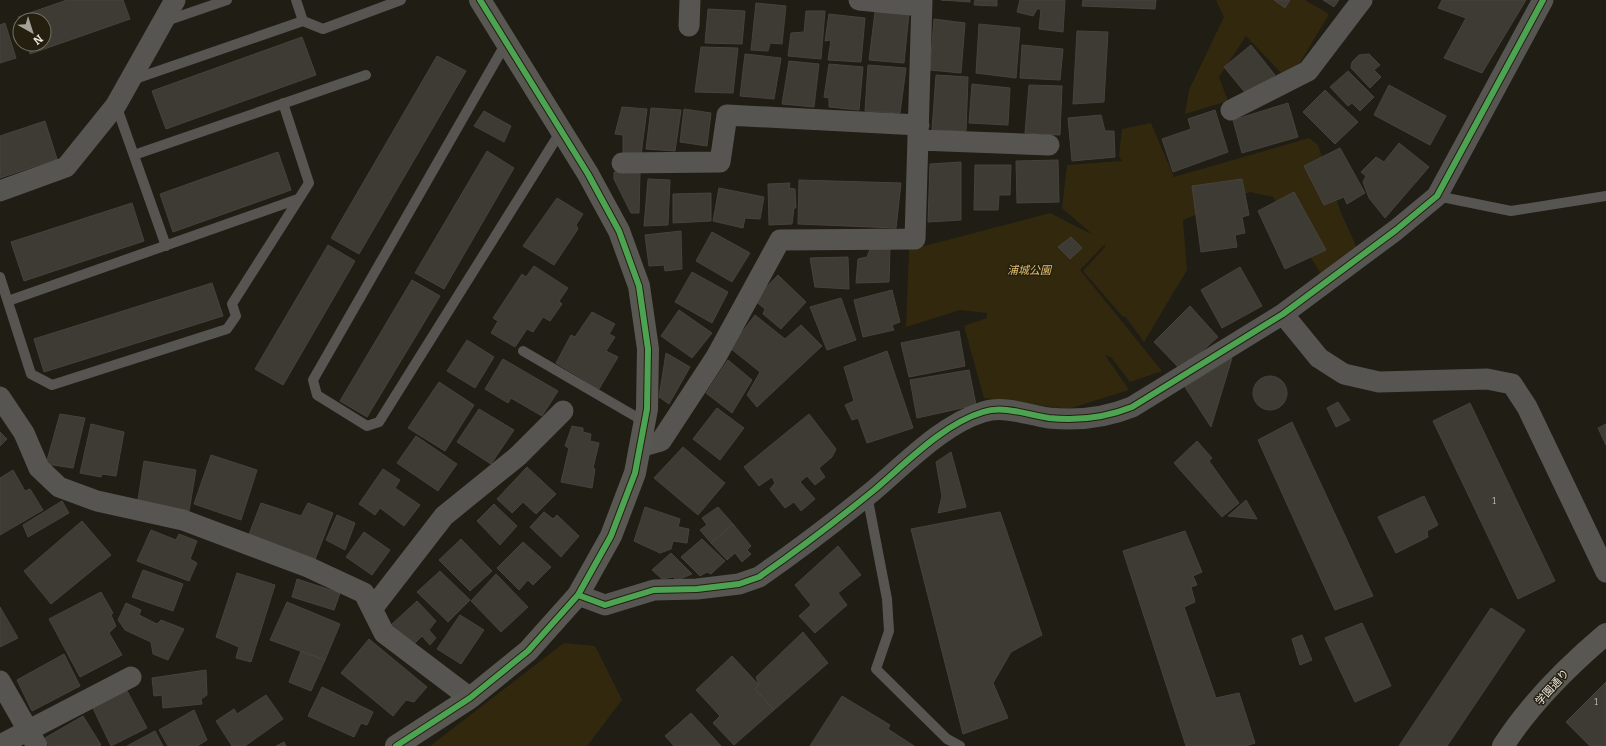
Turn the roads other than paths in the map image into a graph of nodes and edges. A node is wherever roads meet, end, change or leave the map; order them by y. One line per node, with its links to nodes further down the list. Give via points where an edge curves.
1 (175, 0): 12 (street)
2 (227, 0): 12 (lane)
3 (296, 0): 11 (lane)
4 (402, 0): 11 (lane, via 323,30)
5 (480, 0): 14 (street)
6 (690, 0): 13 (street)
7 (859, 0): 10 (street)
8 (1362, 0): 19 (street, via 1308,71)
9 (1543, 0): 26 (street)
10 (922, 3): 21 (street)
11 (303, 21): 16 (lane)
12 (162, 22): 16 (street)
13 (689, 26)
14 (506, 42): 20 (street); 20 (lane, via 313,380 317,395 366,426 379,422)
15 (366, 75): 17 (lane)
16 (130, 80): 18 (street)
17 (283, 103): 23 (lane); 28 (lane, via 309,183)
18 (116, 104): 23 (lane); 25 (street, via 66,167)
19 (1231, 110)
20 (561, 130): 36 (street, via 618,231 639,286 648,349)
21 (919, 133): 22 (street); 24 (street, via 727,115 720,162); 37 (street, via 915,239 780,240 716,357 662,441)
22 (1049, 145)
23 (134, 155): 29 (lane)
24 (622, 163)
25 (0, 191)
26 (1437, 196): 27 (lane, via 1510,211); 32 (street, via 1396,230)
27 (1606, 196)
28 (298, 199): 29 (lane); 31 (lane, via 232,304 236,316 227,329 52,385 31,374)
29 (166, 246): 31 (lane)
30 (0, 277): 31 (lane)
31 (8, 301)
32 (1283, 314): 38 (street, via 1132,407 1112,415 1080,419 1049,418 1008,410 984,411 964,419 946,430); 39 (street, via 1319,358 1344,374 1379,382 1487,379 1512,384 1528,407)
33 (523, 351): 36 (lane)
34 (0, 397): 41 (street, via 24,433 39,468 59,487 98,501 183,520 308,567 364,593)
35 (563, 411): 41 (street, via 518,456 444,516)
36 (645, 422): 37 (street)
37 (640, 447): 40 (street, via 635,473 611,536)
38 (867, 495): 40 (street, via 759,577 739,584 697,590 654,590 605,605); 49 (lane, via 887,599 889,631 876,669 947,739)
39 (1606, 572)
40 (578, 595): 45 (street, via 528,651)
41 (372, 609): 45 (street, via 384,633)
42 (1606, 634): 50 (street, 学園通り, via 1577,659 1515,727)
43 (131, 677): 46 (street)
44 (0, 681): 46 (street)
45 (470, 698): 48 (street)
46 (33, 738): 47 (street)
47 (0, 745)
48 (396, 746)
49 (960, 746)
50 (1503, 746)

